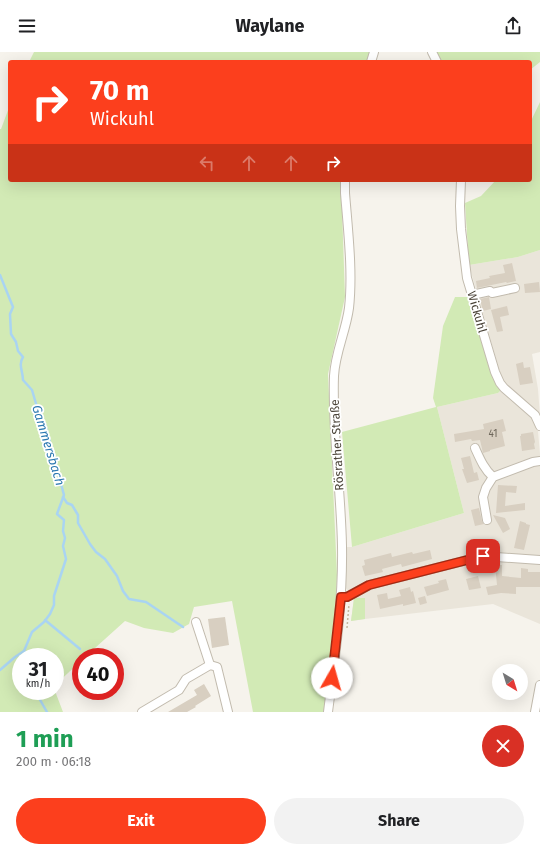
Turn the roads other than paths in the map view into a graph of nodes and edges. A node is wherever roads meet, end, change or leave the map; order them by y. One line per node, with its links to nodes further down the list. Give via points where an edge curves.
1 (345, 182): 11 (street, Rösrather Straße, via 351,292 334,376 342,546)
2 (461, 182): 4 (street, Wickuhl, via 461,229 467,278)
3 (515, 288): 4 (street)
4 (472, 295): 5 (street, Wickuhl, via 500,383 535,416)
5 (540, 426)
6 (475, 448): 8 (street)
7 (540, 461): 8 (street)
8 (492, 477): 9 (street, via 483,497)
9 (487, 520)
10 (540, 560): 11 (street, via 483,556 369,585 347,597)
11 (341, 597): 17 (street, Rösrather Straße)
12 (196, 622): 13 (street)
13 (210, 664): 15 (street, via 186,679 179,690); 16 (street, via 217,667)
14 (540, 685): 18 (street)
15 (142, 712)
16 (228, 712)
17 (328, 712)
18 (535, 712)

